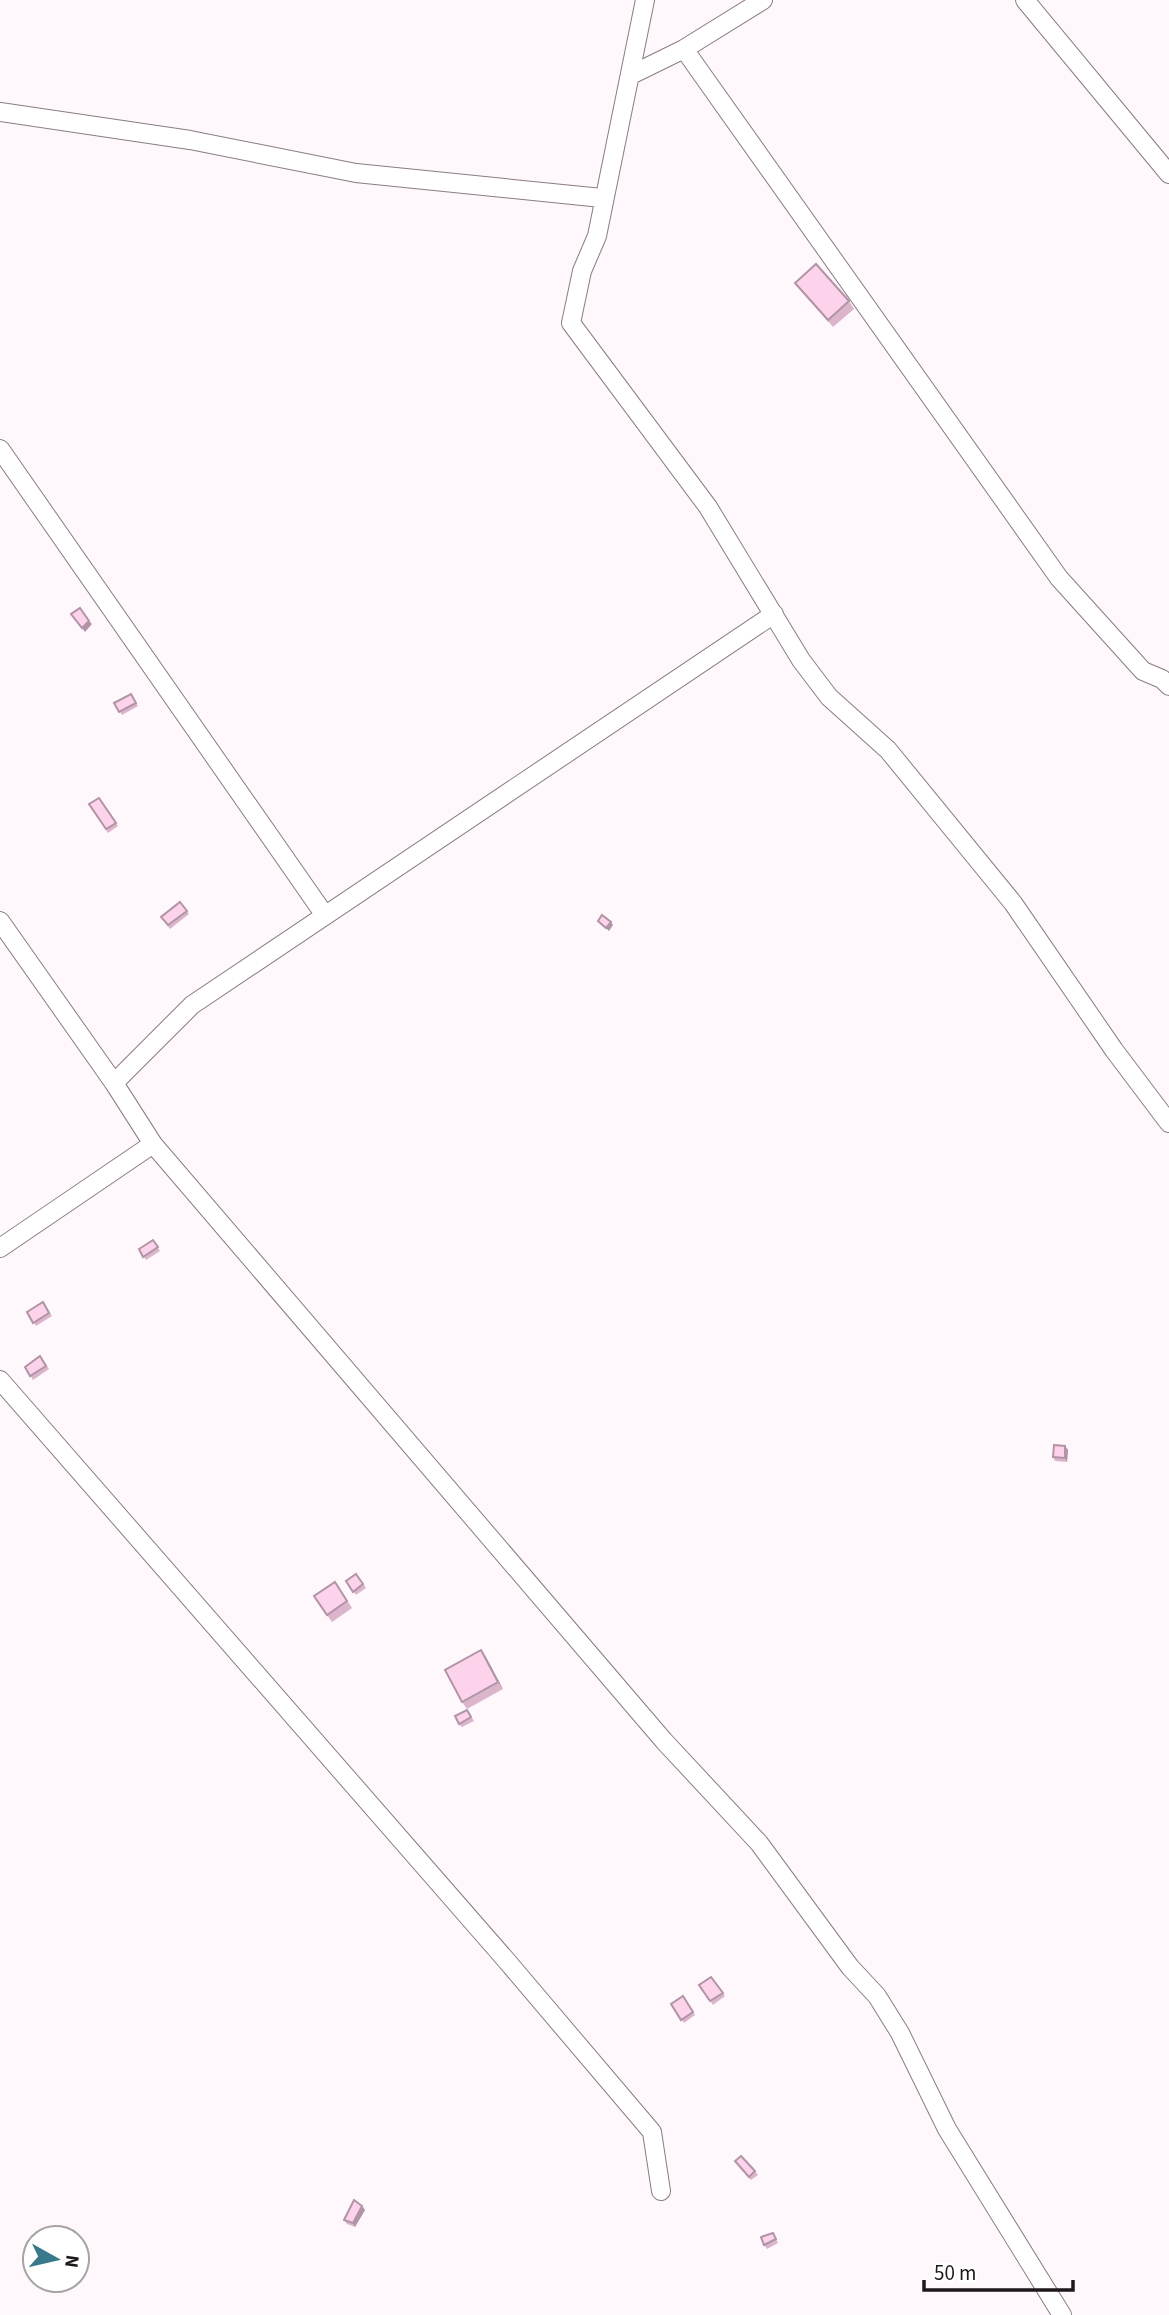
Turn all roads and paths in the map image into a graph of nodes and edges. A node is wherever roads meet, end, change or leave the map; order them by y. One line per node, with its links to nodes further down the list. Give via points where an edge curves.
1 (645, 0): 5 (street)
2 (763, 0): 4 (street)
3 (1025, 0): 7 (street)
4 (684, 49): 5 (street); 11 (street, via 1059,578 1143,671)
5 (631, 75): 8 (street)
6 (0, 112): 8 (street, via 190,141 356,173)
7 (1169, 174)
8 (603, 198): 10 (street, via 597,236 582,271 571,323 708,507)
9 (0, 449): 12 (street)
10 (774, 614): 12 (street); 15 (street, via 829,697 888,750 1013,903)
11 (1169, 686)
12 (324, 914): 14 (street, via 192,1005)
13 (0, 921): 14 (street)
14 (114, 1083): 16 (street)
15 (1169, 1123)
16 (153, 1144): 17 (street); 20 (street, via 664,1741 759,1843 850,1968 877,1996 947,2129)
17 (0, 1248)
18 (0, 1380): 19 (street, via 652,2132)
19 (662, 2191)
20 (1062, 2315)

